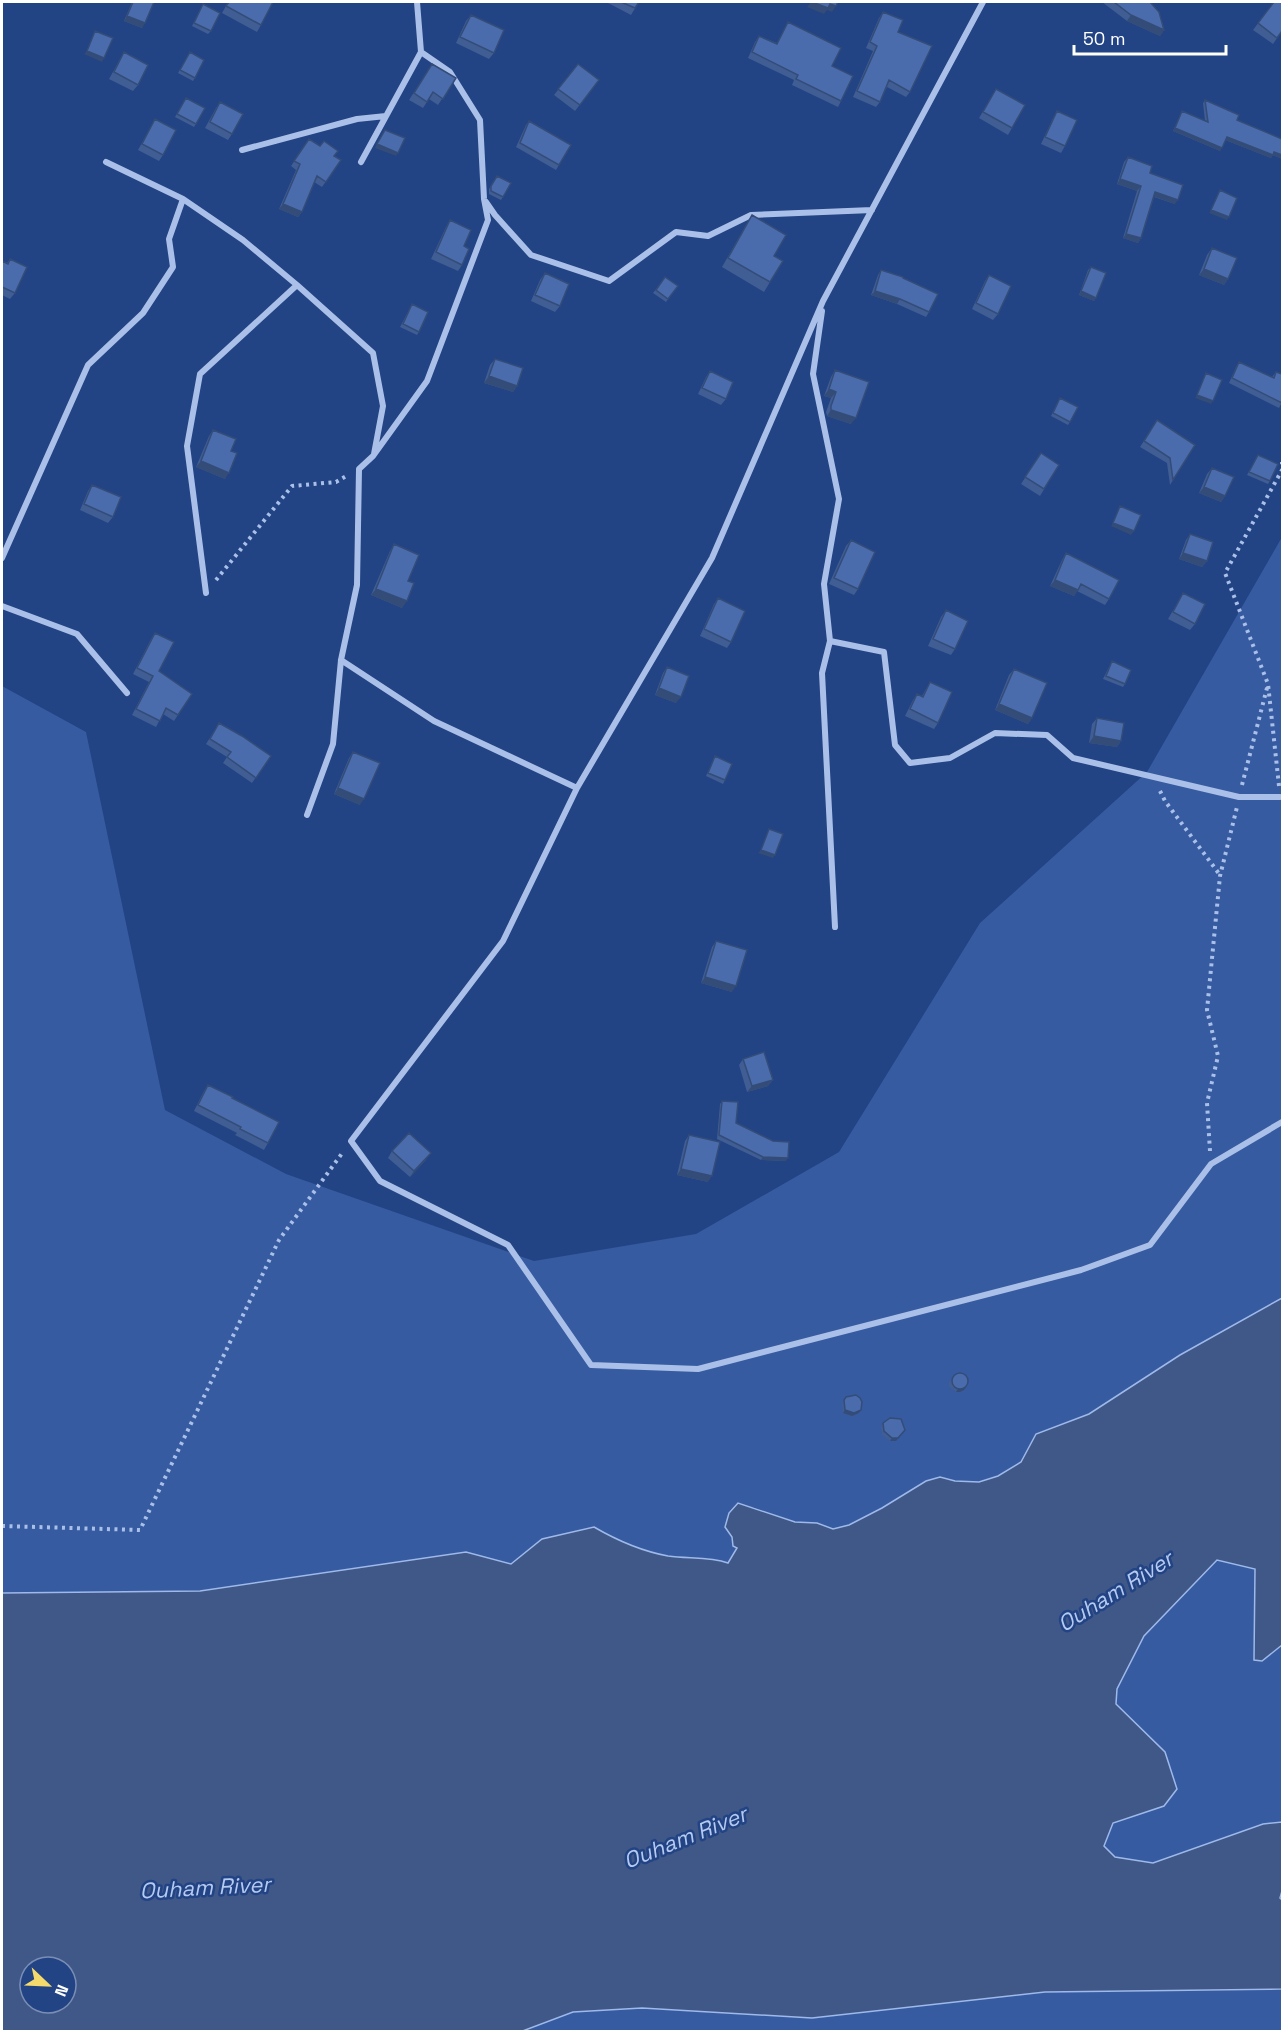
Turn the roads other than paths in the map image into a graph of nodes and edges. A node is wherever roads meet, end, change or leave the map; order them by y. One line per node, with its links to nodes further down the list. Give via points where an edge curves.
1 (417, 2): 3 (street)
2 (983, 2): 10 (street)
3 (421, 52): 4 (street); 9 (street, via 450,72 480,120)
4 (386, 116): 5 (street, via 357,119); 7 (street)
5 (242, 150)
6 (106, 162): 8 (street)
7 (361, 162)
8 (183, 199): 11 (street, via 243,240); 14 (street, via 169,239 173,267 143,314 88,365)
9 (484, 199): 10 (street, via 531,255 609,281 676,232 708,237 751,216); 13 (street, via 488,220 427,381)
10 (872, 210): 12 (street)
11 (297, 285): 13 (street, via 373,352 383,406); 15 (street, via 200,374 187,446)
12 (823, 301): 17 (street, via 813,374 839,499 824,584); 20 (street, via 712,558)
13 (373, 456): 18 (street, via 359,469 357,585)
14 (2, 558)
15 (206, 593)
16 (2, 606): 19 (street, via 77,634)
17 (830, 641): 21 (street, via 884,652 895,745 910,763 950,758 995,733 1047,735 1073,758 1239,797); 24 (street, via 822,673)
18 (341, 660): 20 (street, via 434,721); 23 (street, via 333,744)
19 (127, 693)
20 (577, 788): 25 (street, via 503,941 351,1141 380,1181 508,1245 591,1365 698,1369 1081,1270 1150,1245 1211,1164)
21 (1281, 797): 22 (street)
22 (1282, 804)
23 (307, 815)
24 (835, 927)
25 (1282, 1122)

